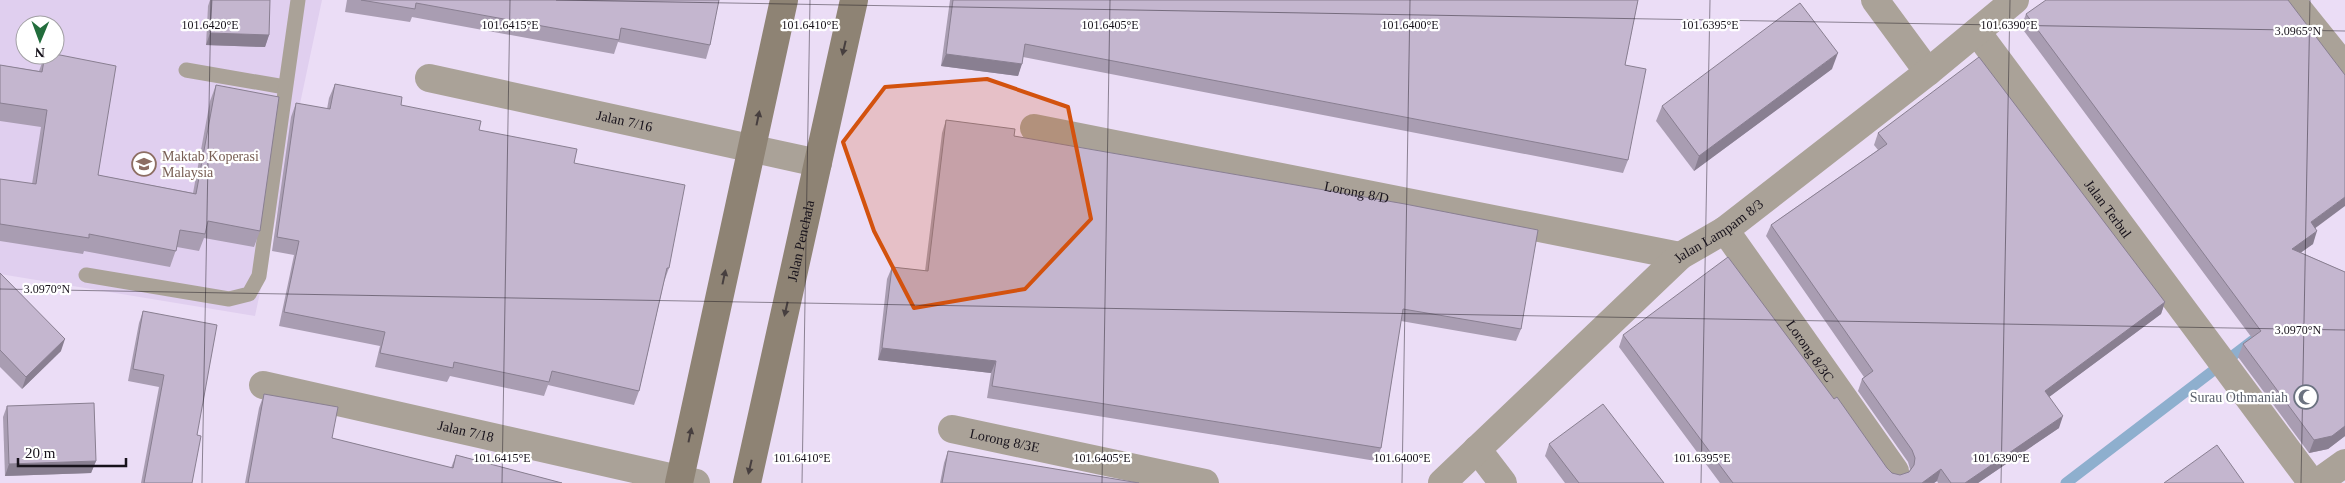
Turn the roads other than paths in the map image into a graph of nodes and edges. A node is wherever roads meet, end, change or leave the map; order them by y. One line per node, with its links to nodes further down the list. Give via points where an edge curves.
1 (298, 0): 12 (lane)
2 (784, 0): 14 (main road, one-way to 2)
3 (854, 0): 15 (main road, Jalan Penchala, one-way to 15)
4 (1875, 0): 10 (street)
5 (2015, 0): 7 (street, Jalan Lampam 8/3)
6 (2291, 0): 8 (street)
7 (1977, 32): 10 (street, Jalan Lampam 8/3); 29 (street, Jalan Terbul)
8 (2345, 67)
9 (186, 70): 12 (lane)
10 (1928, 72): 16 (street, Jalan Lampam 8/3)
11 (429, 78): 14 (street, Jalan 7/16)
12 (285, 87): 18 (lane, via 259,276 249,294 229,299)
13 (1034, 128): 17 (street, Lorong 8/D)
14 (752, 148): 15 (street, Jalan 7/16); 24 (main road, one-way to 14)
15 (818, 163): 25 (main road, Jalan Penchala, one-way to 25)
16 (1725, 230): 17 (street, Jalan Lampam 8/3); 23 (street, Lorong 8/3C)
17 (1680, 256): 21 (street, Jalan Lampam 8/3)
18 (86, 275)
19 (263, 385): 24 (street, Jalan 7/18)
20 (952, 429): 26 (street, Lorong 8/3E)
21 (1476, 449): 27 (street, Jalan Lampam 8/3); 28 (street)
22 (2345, 463): 30 (street)
23 (1895, 471)
24 (685, 482)
25 (746, 483)
26 (1205, 483)
27 (1442, 483)
28 (1503, 483)
29 (2312, 483)
30 (2317, 483)

